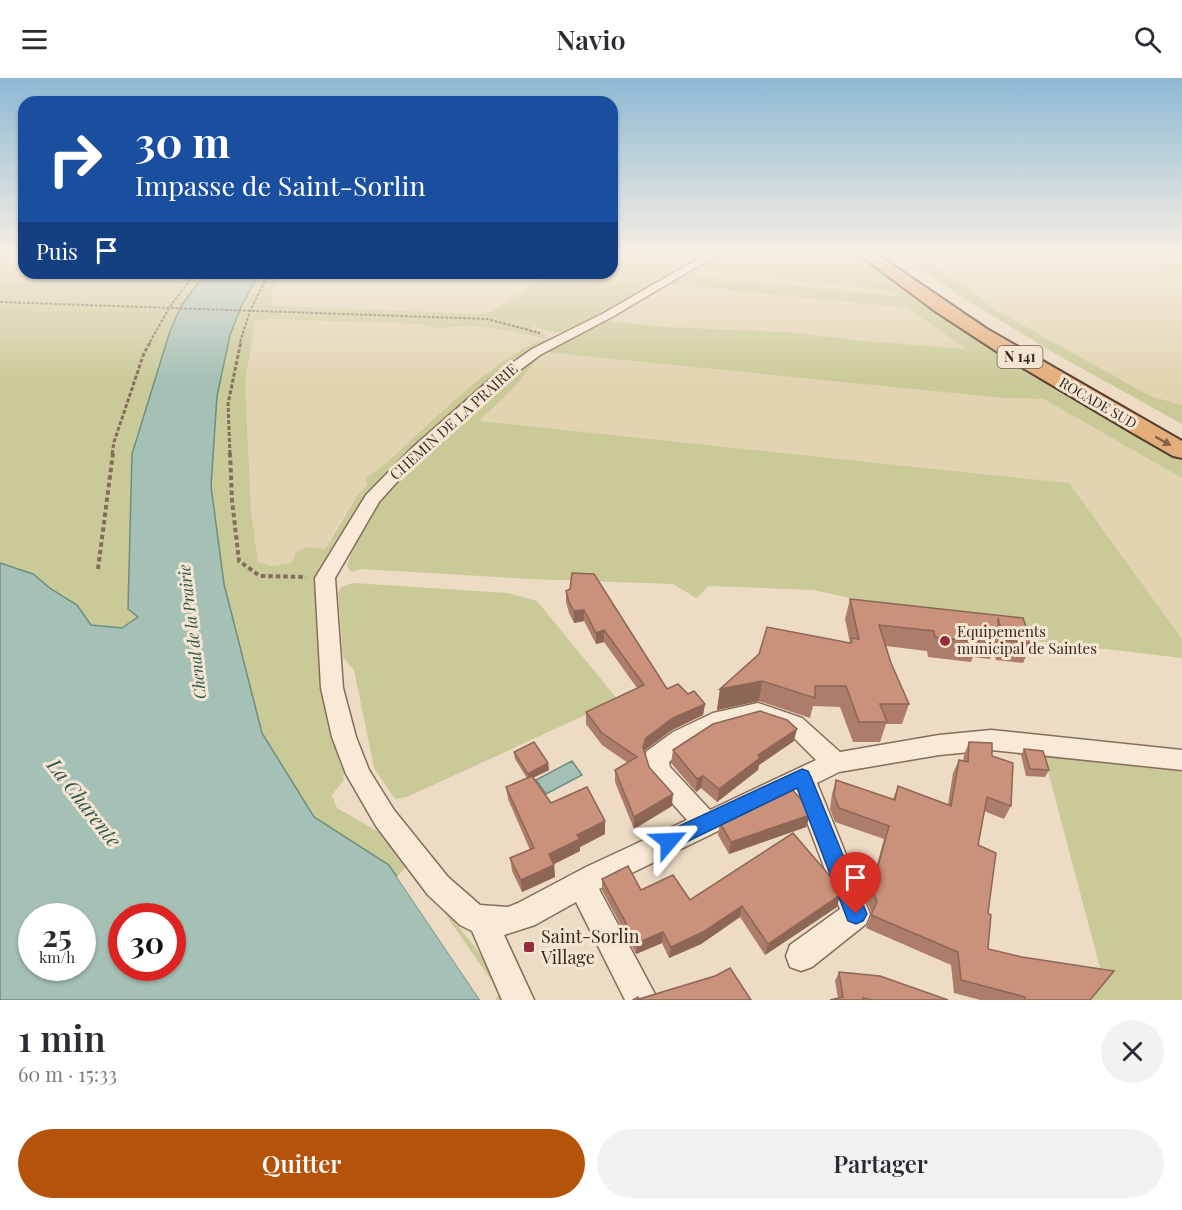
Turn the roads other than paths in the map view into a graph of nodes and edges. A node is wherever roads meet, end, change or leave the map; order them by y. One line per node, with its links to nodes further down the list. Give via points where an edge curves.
1 (641, 296): 11 (street, CHEMIN DE LA PRAIRIE, via 520,362 499,379 372,499 325,578 332,688 358,774 385,818 438,886)
2 (926, 296): 5 (highway, ROCADE SUD / N 141, one-way to 5, via 975,330)
3 (949, 296): 4 (highway, ROCADE SUD / N 141)
4 (1182, 434)
5 (1182, 451)
6 (1182, 760): 7 (street, via 990,740)
7 (835, 763): 8 (street); 9 (street, via 794,724 758,712 721,718 681,739 656,758 659,771)
8 (802, 777): 9 (street); 12 (street, via 856,914)
9 (705, 823): 10 (street)
10 (580, 884): 11 (street, via 525,915 508,921); 14 (street)
11 (482, 921): 13 (street)
12 (801, 956)
13 (519, 1000)
14 (642, 1000)

